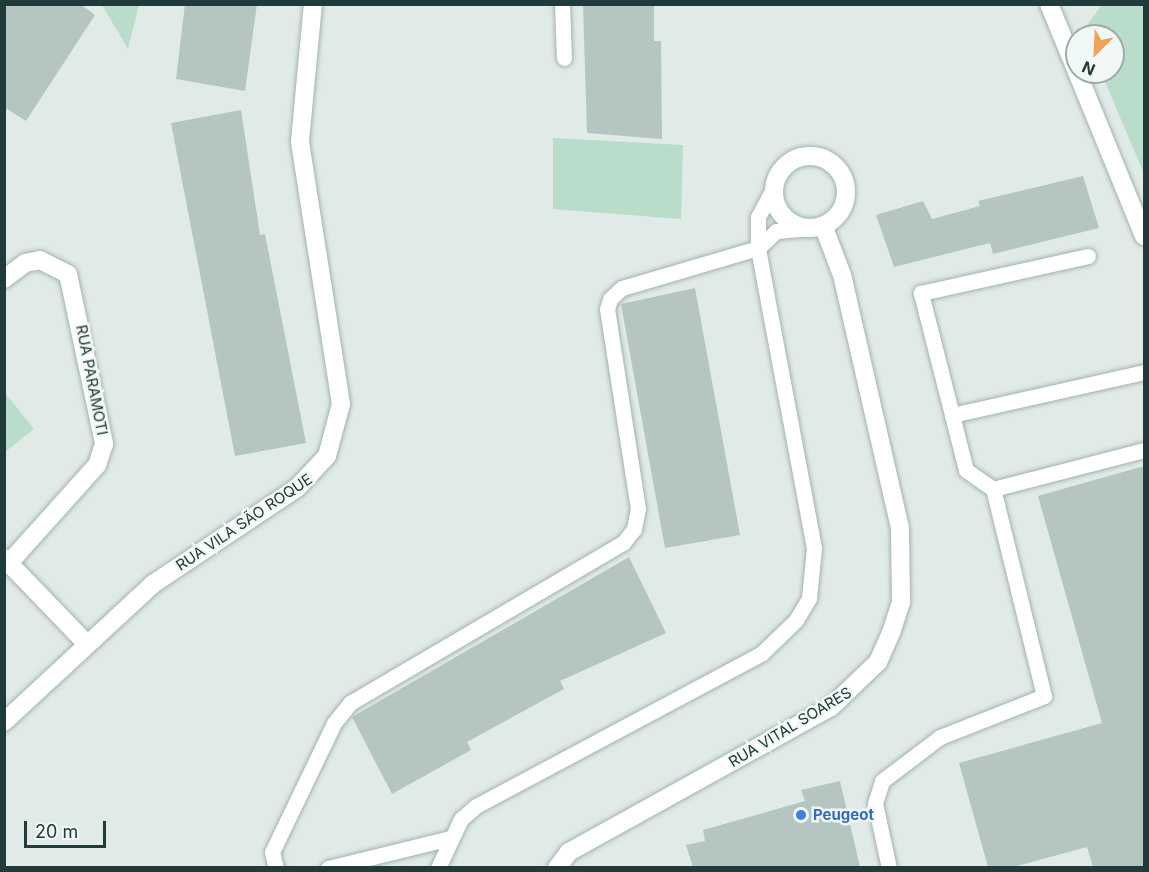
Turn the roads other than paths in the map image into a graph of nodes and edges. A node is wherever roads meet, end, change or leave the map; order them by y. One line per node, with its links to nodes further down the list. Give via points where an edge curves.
1 (313, 4): 18 (street, RUA VILA SÃO ROQUE, via 300,141 341,404 337,433 322,464 297,488 153,584)
2 (562, 4): 5 (lane)
3 (1049, 4): 4 (street)
4 (1065, 43)
5 (564, 58)
6 (1082, 84): 9 (street)
7 (775, 186): 8 (street, via 779,210 787,220); 8 (street, via 779,174 798,158 833,164 842,173 846,198 834,219); 10 (lane, via 758,217)
8 (817, 227): 10 (lane, via 776,231); 24 (street, RUA VITAL SOARES, via 842,275 900,528 901,602 891,633 878,662 831,706 585,843)
9 (1144, 236)
10 (758, 248): 20 (lane, via 814,548 809,598 796,620 762,653 477,806); 21 (lane, via 622,288 610,299 607,309 638,509 634,529 623,543 350,704 334,723 272,852)
11 (1088, 256): 14 (lane, via 921,293)
12 (4, 279): 17 (street, RUA PARAMOTI, via 25,263 40,260 68,274 104,444 98,465)
13 (1144, 372): 14 (lane)
14 (952, 415): 16 (lane, via 966,470)
15 (1144, 450): 16 (lane)
16 (993, 489): 25 (lane, via 1044,696 940,737 882,781 875,803)
17 (7, 560): 18 (street, RUA PARAMOTI)
18 (86, 643): 19 (street, RUA VILA SÃO ROQUE)
19 (4, 722)
20 (450, 837): 22 (lane); 23 (lane)
21 (276, 867)
22 (328, 867)
23 (438, 867)
24 (554, 867)
25 (890, 867)

